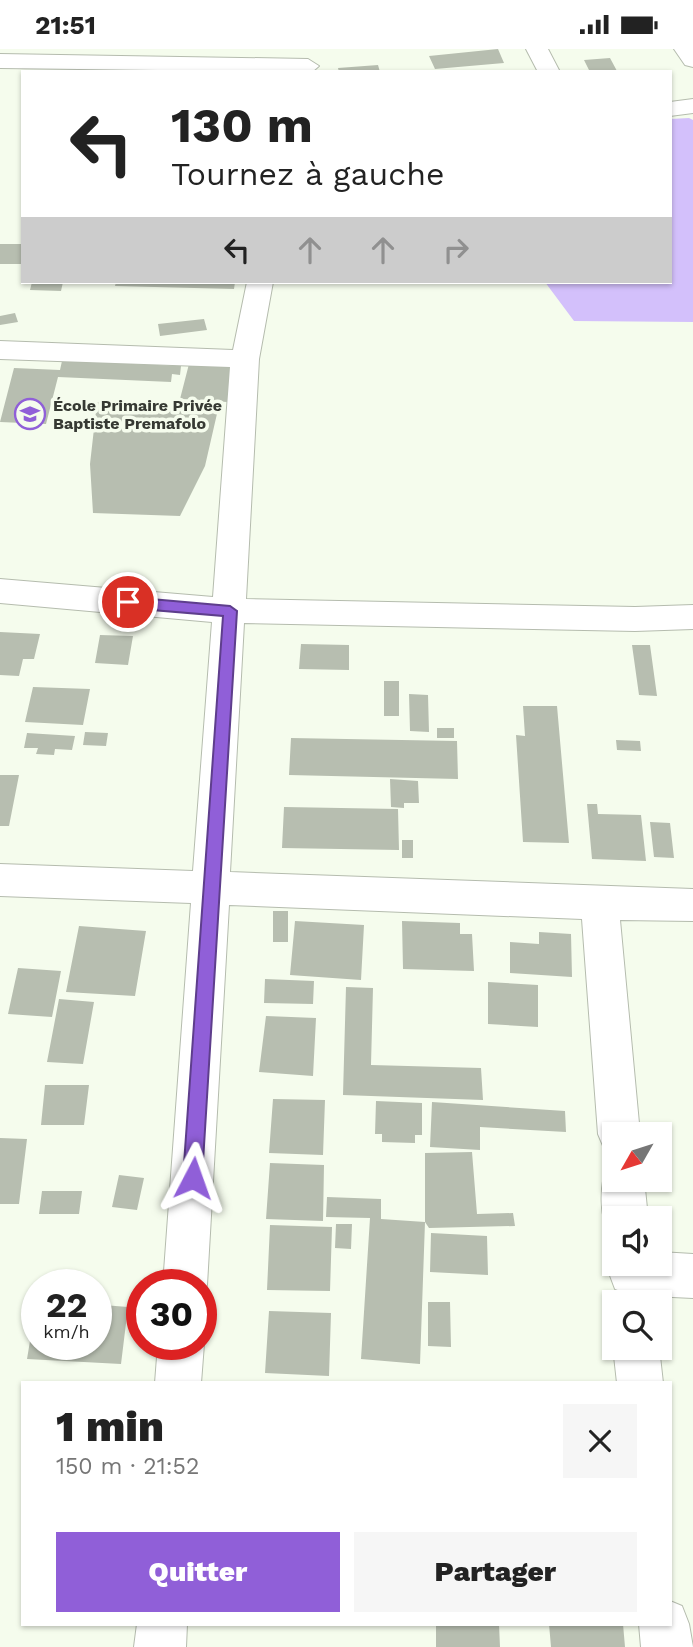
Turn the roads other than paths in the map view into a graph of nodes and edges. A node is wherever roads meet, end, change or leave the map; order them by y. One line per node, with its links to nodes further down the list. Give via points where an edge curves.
1 (537, 49): 6 (street)
2 (685, 49): 3 (street)
3 (693, 60)
4 (0, 61): 5 (street)
5 (306, 62)
6 (548, 70)
7 (693, 106): 8 (street)
8 (672, 109)
9 (260, 284): 11 (street)
10 (0, 350): 11 (street)
11 (244, 359): 13 (street)
12 (0, 591): 13 (street)
13 (230, 611): 14 (street); 16 (street)
14 (693, 617)
15 (0, 880): 16 (street)
16 (213, 886): 17 (street); 20 (street)
17 (600, 904): 18 (street); 19 (street)
18 (693, 905)
19 (618, 1122)
20 (186, 1269)
21 (693, 1276): 22 (street)
22 (631, 1280)
23 (180, 1360): 25 (street)
24 (637, 1360): 26 (street)
25 (178, 1381)
26 (640, 1381)
27 (162, 1626): 29 (street)
28 (664, 1626): 30 (street)
29 (160, 1647)
30 (667, 1647)

